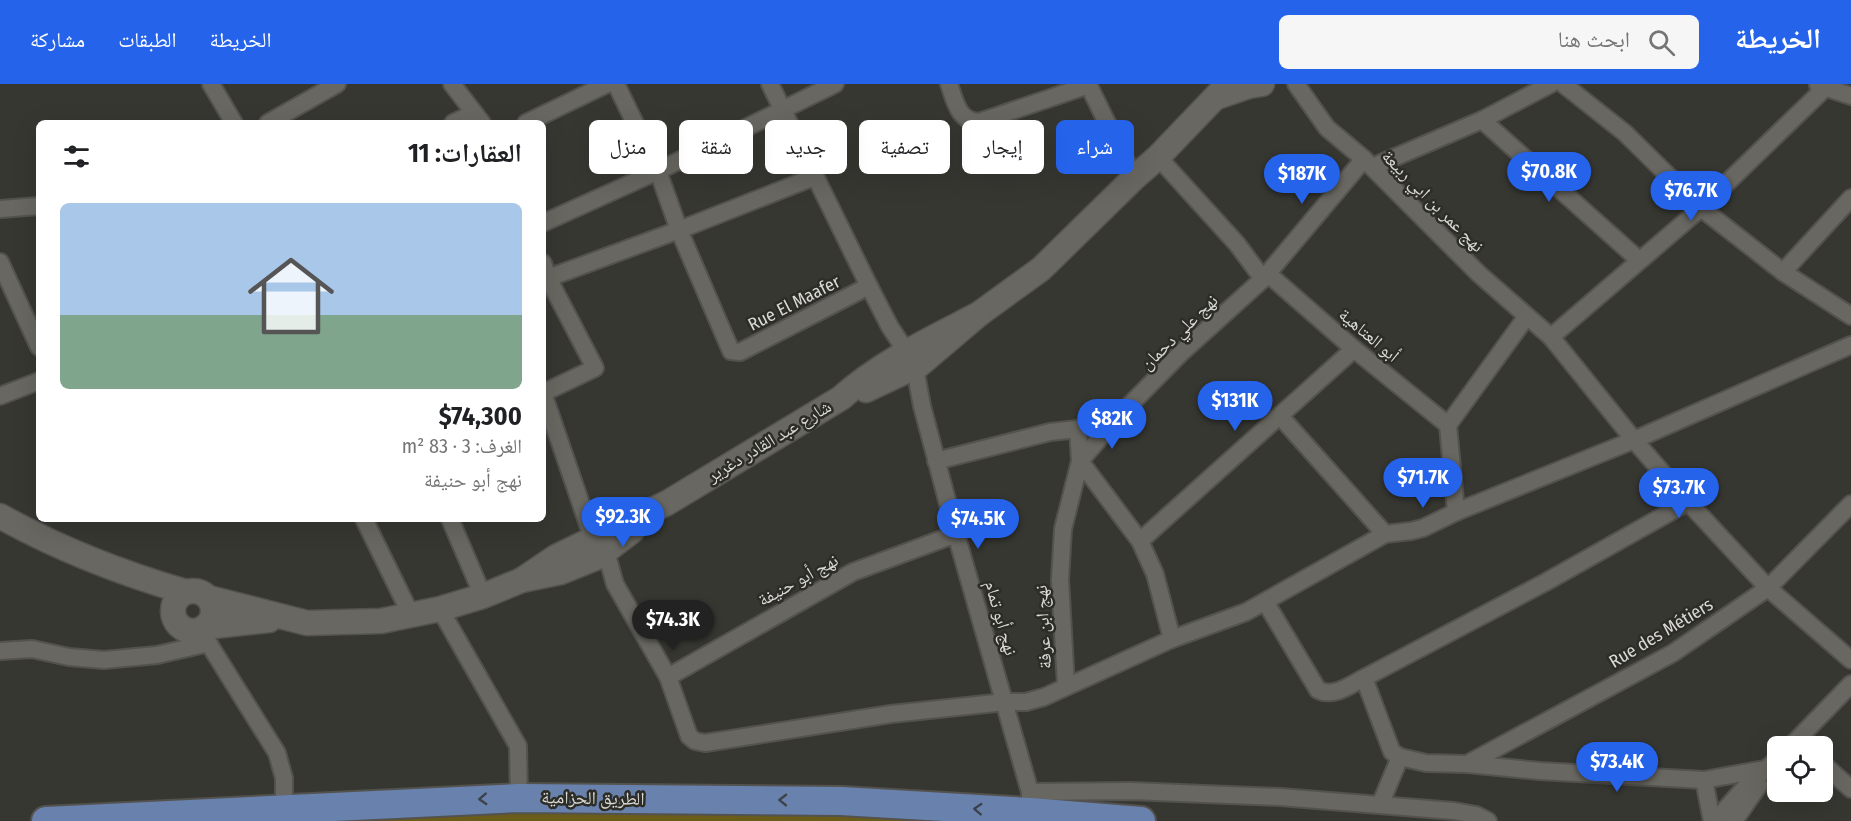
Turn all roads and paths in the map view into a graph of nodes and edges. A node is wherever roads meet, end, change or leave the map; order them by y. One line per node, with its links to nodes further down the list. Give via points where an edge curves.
1 (211, 84): 18 (street)
2 (337, 84): 17 (street)
3 (452, 84): 16 (street)
4 (770, 84): 15 (street, نهج أبو تمام)
5 (835, 84): 15 (street)
6 (949, 84): 7 (street, via 959,112 972,122)
7 (1088, 84): 28 (street)
8 (1262, 84): 14 (main road, شارع عبد القادر دغرير)
9 (1296, 84): 23 (street, نهج عمر بن ابي ربيعة, via 1327,128)
10 (1551, 84): 21 (street, نهج علي دحمان)
11 (1563, 84): 31 (street, via 1625,133)
12 (617, 85): 19 (street); 20 (street)
13 (1833, 88): 31 (street)
14 (1223, 91): 22 (main road, شارع عبد القادر دغرير)
15 (783, 109): 24 (street); 27 (street, نهج أبو تمام)
16 (478, 118)
17 (284, 119)
18 (232, 120)
19 (533, 120)
20 (634, 120)
21 (1482, 120): 23 (street, نهج علي دحمان); 35 (street)
22 (1158, 157): 28 (main road, شارع عبد القادر دغرير); 39 (street, أبو العتاهية)
23 (1368, 164): 39 (street, نهج علي دحمان); 41 (street, نهج عمر بن ابي ربيعة)
24 (667, 167)
25 (651, 174): 33 (street)
26 (659, 174): 34 (street)
27 (814, 177): 34 (street); 40 (street, نهج أبو تمام)
28 (1134, 178): 47 (main road, شارع عبد القادر دغرير, via 1041,269)
29 (1851, 198): 38 (street)
30 (36, 206): 32 (street)
31 (1701, 208): 35 (street); 38 (street)
32 (0, 209)
33 (546, 222)
34 (679, 230): 37 (street); 40 (street, Rue El Maafer, via 728,348 736,353)
35 (1639, 260): 43 (street)
36 (0, 262): 44 (street)
37 (546, 270): 49 (street, via 595,368)
38 (1783, 272): 42 (street)
39 (1265, 276): 46 (street, أبو العتاهية); 52 (street, نهج علي دحمان)
40 (869, 286): 47 (street, نهج أبو تمام)
41 (1527, 316): 43 (street, نهج عمر بن ابي ربيعة); 54 (street)
42 (1851, 316)
43 (1551, 337): 56 (street, نهج عمر بن ابي ربيعة)
44 (36, 340)
45 (1851, 345): 56 (street)
46 (1354, 349): 53 (street); 54 (street, أبو العتاهية)
47 (906, 362): 57 (street, نهج أبو تمام); 69 (main road, شارع عبد القادر دغرير)
48 (36, 382): 50 (street)
49 (546, 392)
50 (0, 396)
51 (546, 402): 69 (street)
52 (1119, 416): 55 (street, نهج علي دحمان); 58 (street)
53 (1280, 416): 67 (street); 68 (street)
54 (1448, 425): 61 (street)
55 (1078, 429): 57 (street, نهج علي دحمان, via 1050,432); 58 (street)
56 (1634, 440): 59 (street, نهج عمر بن ابي ربيعة); 61 (street)
57 (936, 461): 66 (street, نهج أبو تمام)
58 (1080, 461): 68 (street); 85 (street, نهج ابن عرفة, via 1063,529 1060,579)
59 (1688, 502): 70 (street, نهج عمر بن ابي ربيعة); 83 (street)
60 (1851, 504): 70 (street, Rue des Métiers)
61 (1456, 512): 67 (street, via 1423,528)
62 (0, 516): 72 (main road)
63 (364, 522): 76 (street)
64 (451, 522): 71 (street)
65 (0, 532): 72 (main road, via 78,570 138,593)
66 (956, 534): 82 (street, نهج أبو حنيفة, via 853,572); 86 (street, نهج أبو تمام)
67 (1385, 534): 74 (street)
68 (1140, 541): 79 (street, via 1155,574)
69 (594, 548): 71 (main road, شارع عبد القادر دغرير, via 561,572 522,580); 82 (street)
70 (1768, 588): 81 (street, نهج عمر بن ابي ربيعة); 89 (street, Rue des Métiers, via 1673,653)
71 (483, 596): 75 (main road, شارع عبد القادر دغرير)
72 (180, 598): 73 (main road, شارع عبد القادر دغرير, via 199,591); 78 (main road, via 174,618 182,628)
73 (209, 598): 77 (main road, شارع عبد القادر دغرير); 78 (main road, via 213,616)
74 (1266, 603): 79 (street); 83 (street, via 1318,690 1332,694)
75 (440, 609): 76 (main road, شارع عبد القادر دغرير); 96 (street, via 518,746)
76 (411, 615): 77 (main road, شارع عبد القادر دغرير, via 343,623)
77 (284, 618): 78 (main road, شارع عبد القادر دغرير)
78 (205, 633): 80 (street, via 157,655 104,660 32,649); 99 (street, via 277,753 284,778)
79 (1173, 639): 85 (street)
80 (0, 651)
81 (1851, 660)
82 (668, 677): 86 (street, via 689,736 705,743 891,714)
83 (1364, 678): 88 (street, via 1392,752)
84 (1851, 684): 87 (street)
85 (1066, 686): 86 (street, via 1026,702)
86 (1005, 702): 97 (street, نهج أبو تمام)
87 (1805, 736)
88 (1400, 758): 89 (street); 98 (street)
89 (1467, 764): 94 (street)
90 (1767, 764): 94 (street)
91 (1767, 768): 103 (street)
92 (1767, 772): 104 (street)
93 (1833, 773): 95 (street)
94 (1704, 780): 103 (street)
95 (1851, 789)
96 (519, 798): 97 (highway, الطريق الحزامية, one-way to 96); 99 (highway, الطريق الحزامية, one-way to 99)
97 (1030, 802): 98 (street, via 1131,791); 101 (highway, الطريق الحزامية)
98 (1380, 805): 102 (street, via 1455,811)
99 (284, 809): 100 (highway, الطريق الحزامية)
100 (46, 821)
101 (1141, 821)
102 (1488, 821)
103 (1714, 821)
104 (1734, 821)

